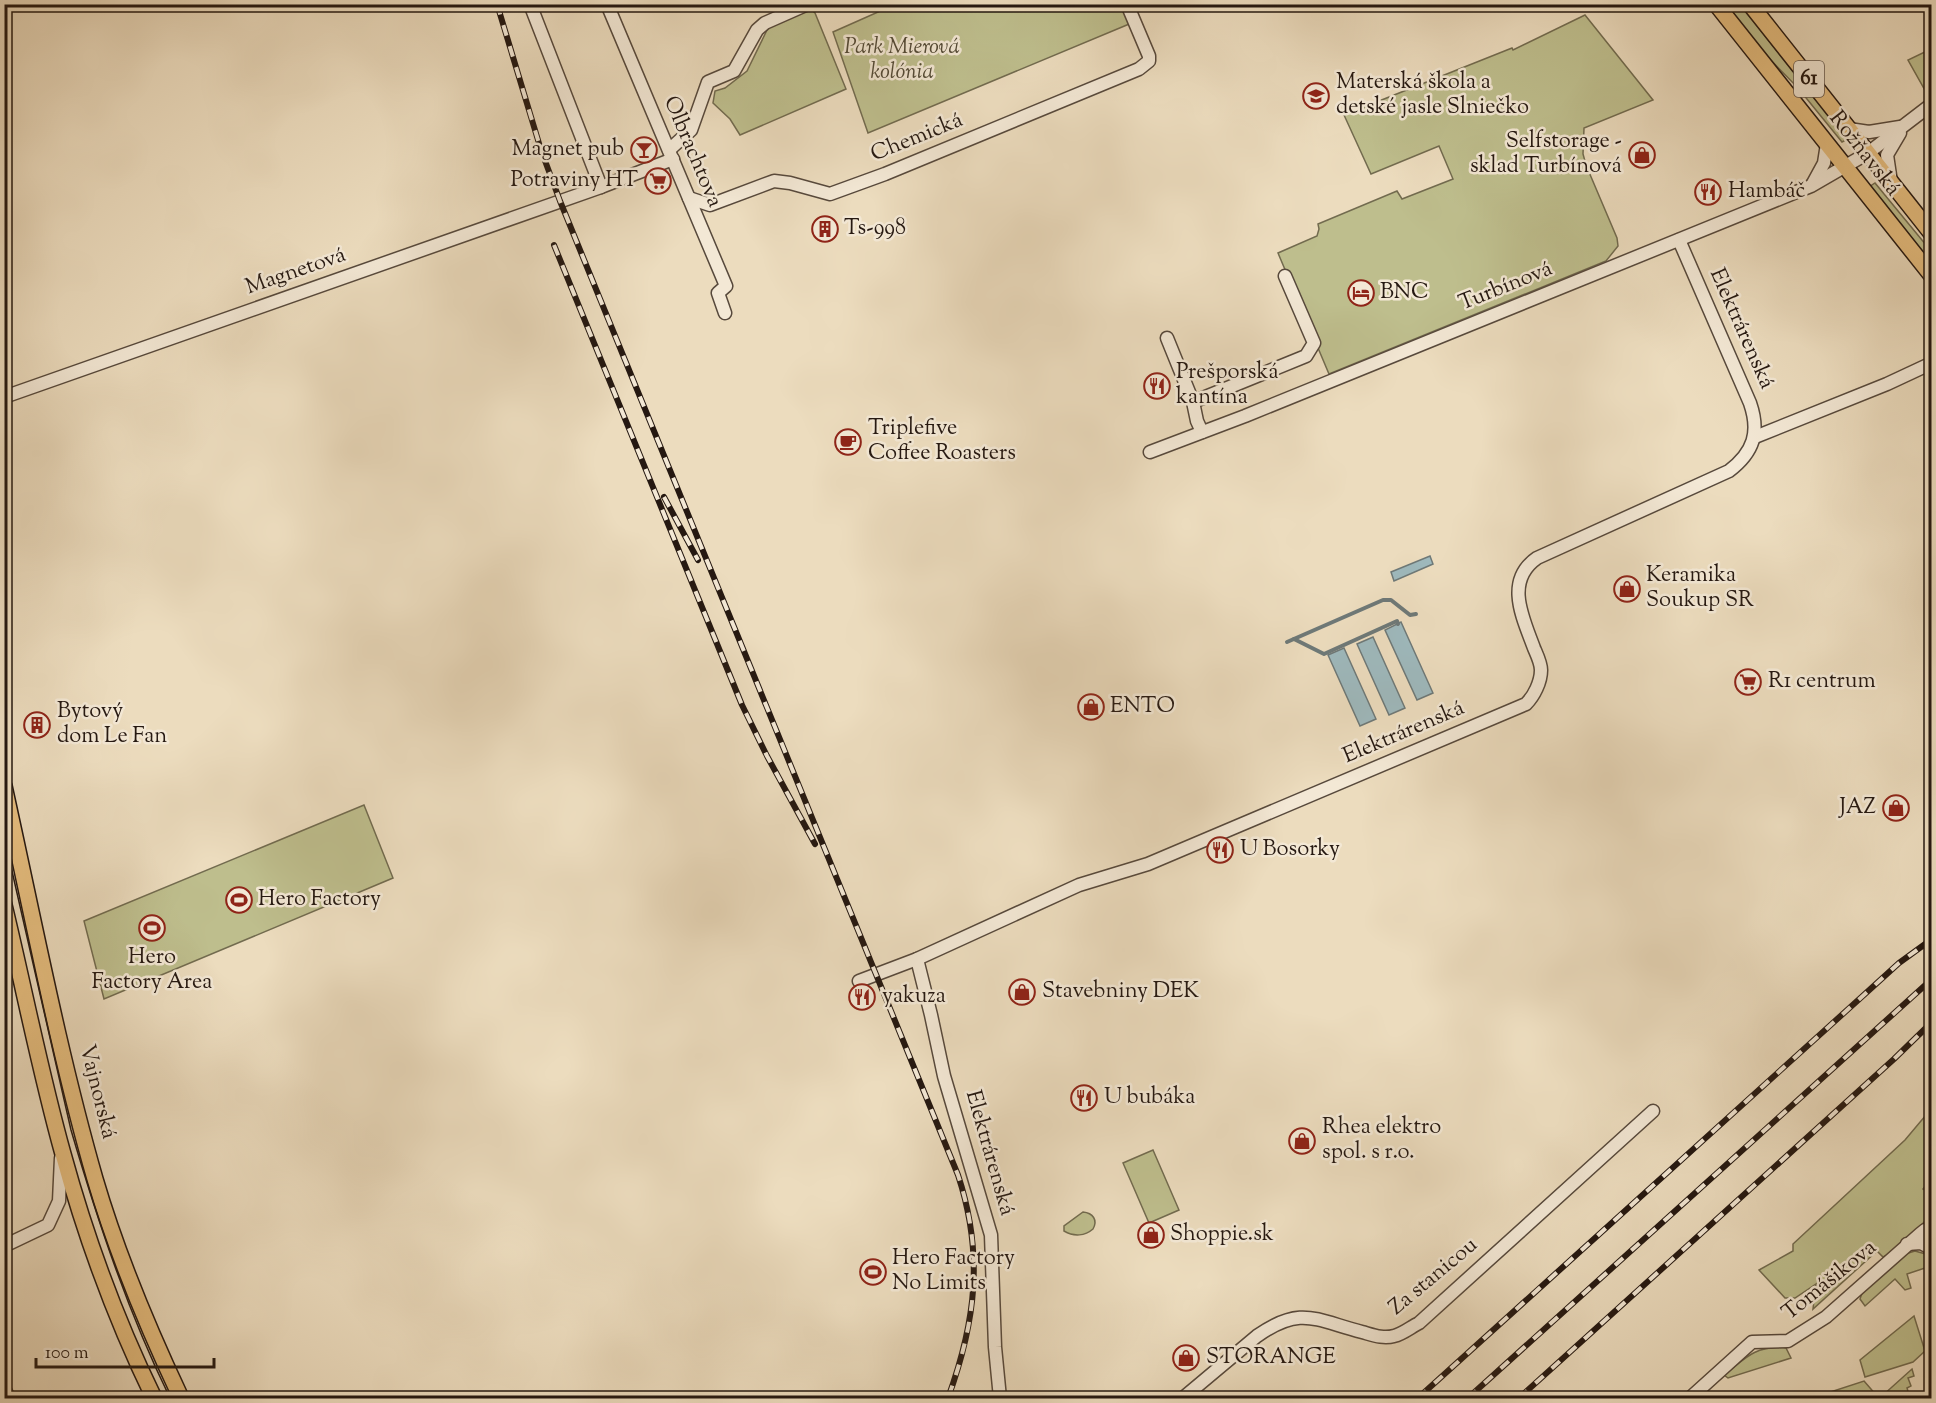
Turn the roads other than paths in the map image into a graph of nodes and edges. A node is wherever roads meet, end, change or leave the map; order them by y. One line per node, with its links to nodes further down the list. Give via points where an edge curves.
1 (530, 4): 16 (street)
2 (607, 4): 12 (street, Olbrachtova)
3 (808, 4): 12 (street, via 765,23 734,71 708,82 691,130)
4 (1126, 4): 17 (street, Chemická, via 1149,56 1149,62 1139,69 830,194 774,182 710,205)
5 (1716, 4): 10 (main road, Rožňavská / 61)
6 (1750, 4): 9 (main road, Rožňavská / 61)
7 (1932, 104): 8 (street, Turbínová)
8 (1904, 126): 9 (street, via 1869,132); 11 (street, Turbínová); 14 (street, via 1887,155)
9 (1849, 129): 11 (main road, Rožňavská / 61)
10 (1827, 144): 13 (main road, Rožňavská / 61); 15 (street, via 1824,163)
11 (1868, 153): 13 (street, Turbínová); 14 (main road, Rožňavská / 61)
12 (671, 154): 16 (street, Magnetová); 17 (street, Olbrachtova)
13 (1846, 167): 15 (street, Turbínová); 21 (main road, Rožňavská / 61)
14 (1891, 182): 18 (main road, Rožňavská / 61)
15 (1811, 186): 19 (street, Turbínová)
16 (601, 187): 25 (street, Magnetová)
17 (689, 198): 22 (street, Olbrachtova, via 726,286 718,293)
18 (1932, 234)
19 (1679, 240): 27 (street, Turbínová); 28 (street, Elektrárenská, via 1750,403)
20 (1284, 276): 26 (street, via 1314,343 1306,356)
21 (1932, 276)
22 (725, 313)
23 (1167, 338): 26 (street)
24 (1932, 363): 28 (street)
25 (4, 397)
26 (1193, 402): 27 (street)
27 (1202, 432): 29 (street, Turbínová)
28 (1755, 437): 32 (street, Elektrárenská, via 1729,471 1531,563 1521,579 1518,600 1541,671 1526,704 1148,864 1079,885)
29 (1150, 452)
30 (4, 786): 41 (main road, Vajnorská, via 96,1181 137,1298)
31 (4, 905): 35 (main road)
32 (916, 959): 33 (street, Elektrárenská); 42 (street, Elektrárenská, via 944,1076 991,1235)
33 (859, 981)
34 (1653, 1110): 43 (street, Za stanicou, via 1419,1323 1392,1336 1377,1336 1320,1320 1291,1317 1257,1336)
35 (62, 1151): 37 (street, via 59,1201 48,1225); 40 (main road, via 104,1283)
36 (1926, 1239): 44 (street, Tomášikova, via 1907,1244 1826,1317 1788,1341 1752,1342)
37 (4, 1246)
38 (4, 1388): 39 (street)
39 (9, 1398)
40 (154, 1398)
41 (181, 1398)
42 (1000, 1398)
43 (1183, 1398)
44 (1690, 1398)

